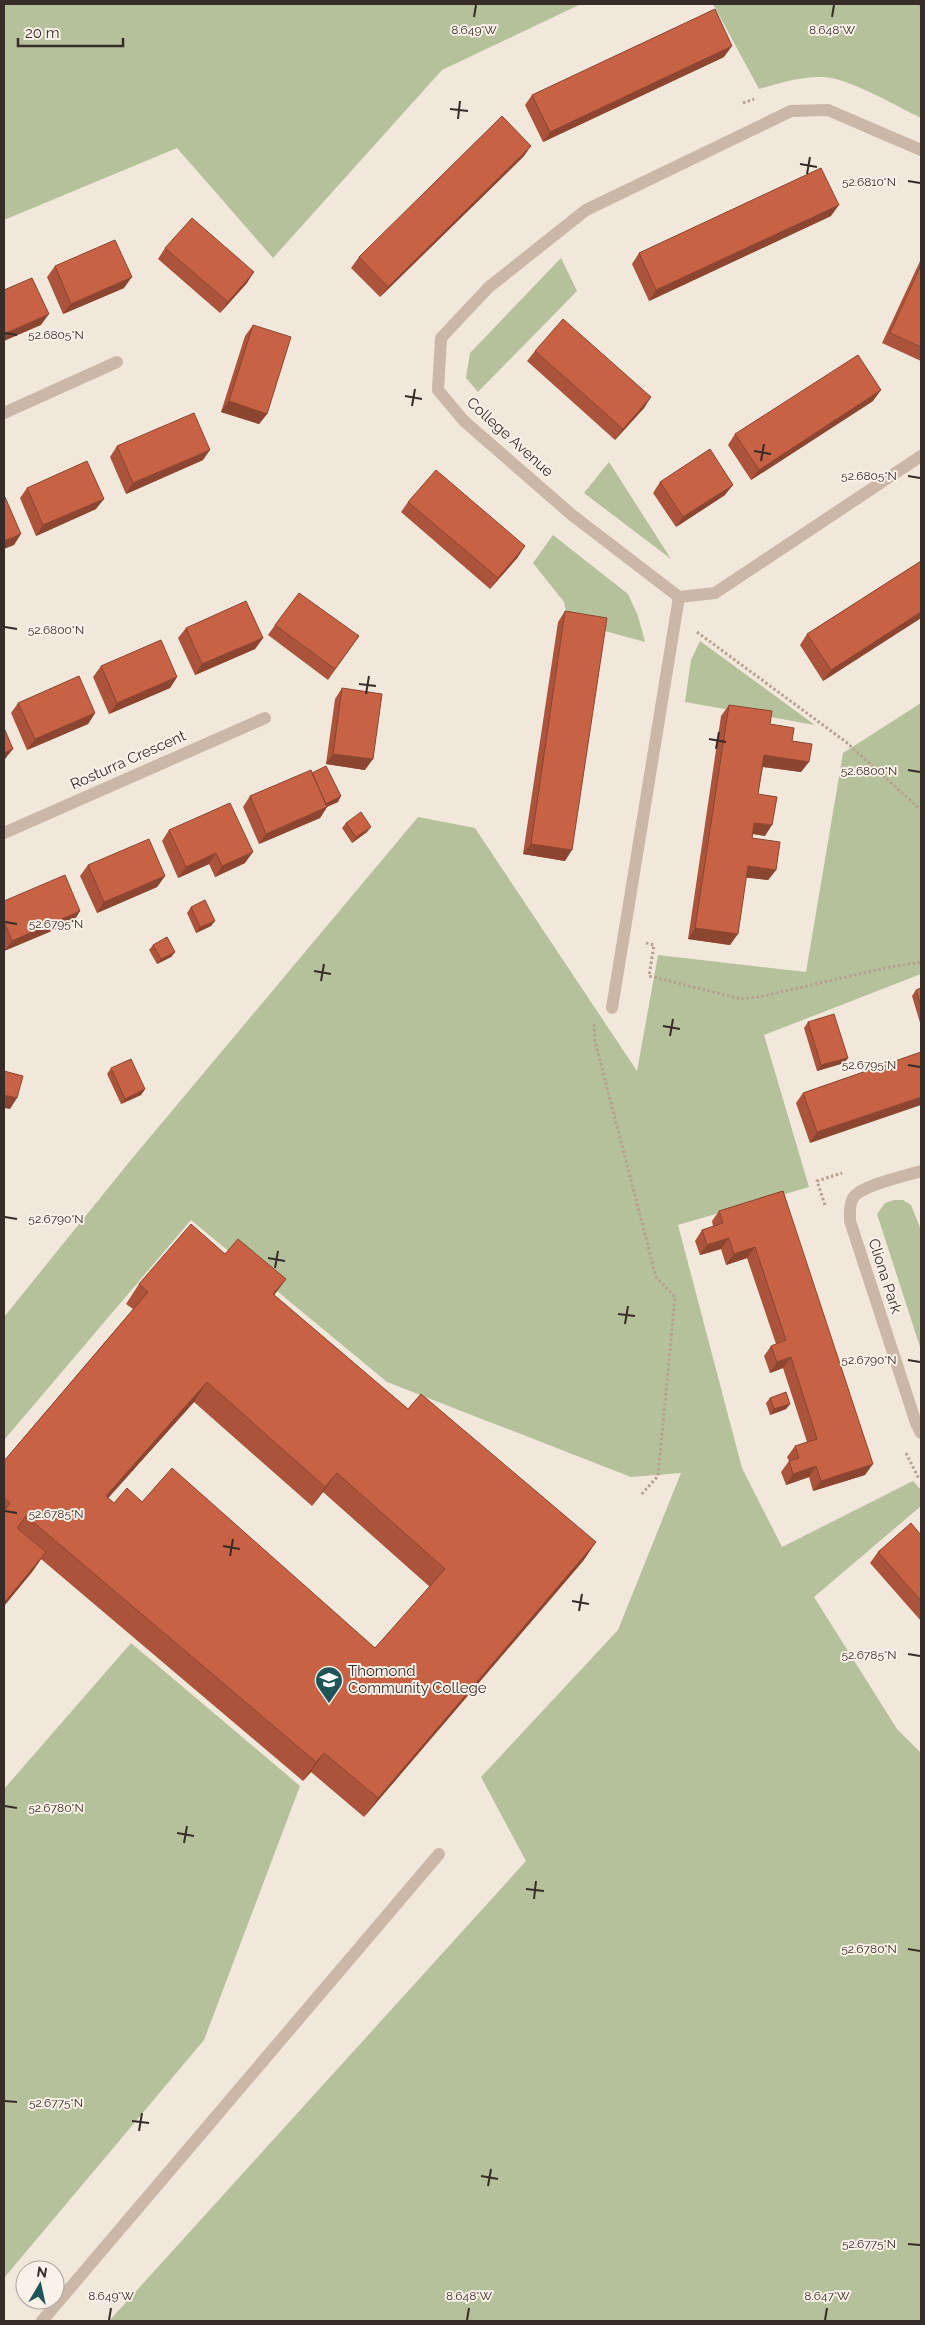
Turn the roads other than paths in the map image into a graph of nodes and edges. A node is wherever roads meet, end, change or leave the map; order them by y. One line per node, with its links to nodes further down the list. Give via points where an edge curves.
1 (921, 150): 5 (street, College Avenue, via 828,110 791,111 586,210 489,287 441,338 438,390 464,422 572,515)
2 (117, 362): 3 (street)
3 (4, 413)
4 (921, 456): 5 (street, via 715,593)
5 (679, 598): 8 (street)
6 (265, 718): 7 (street, Rosturra Crescent)
7 (4, 833)
8 (612, 1008)
9 (921, 1172): 10 (street, Cliona Park, via 862,1190 852,1198 850,1208 853,1230)
10 (921, 1433)
11 (439, 1854): 12 (street)
12 (42, 2321)

